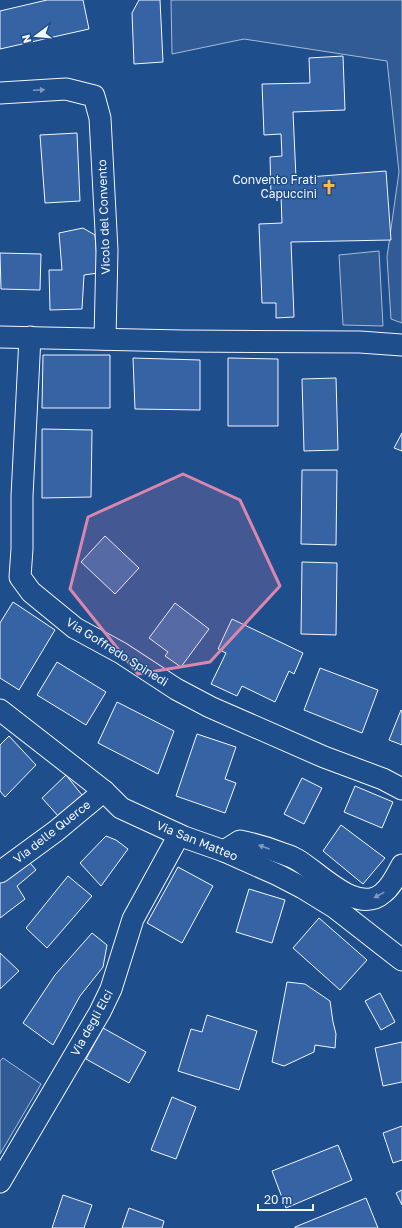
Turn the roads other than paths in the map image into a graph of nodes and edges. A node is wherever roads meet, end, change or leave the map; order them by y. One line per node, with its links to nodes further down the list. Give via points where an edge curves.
1 (0, 92): 4 (street, Vicolo del Convento, one-way to 4, via 66,88 94,96 100,118 107,250)
2 (0, 336): 3 (street)
3 (30, 337): 4 (street); 7 (street, Via Goffredo Spinedi, via 20,577 31,592 75,628 121,653 176,689 210,707)
4 (105, 339): 5 (street, via 360,342)
5 (402, 345)
6 (0, 710): 8 (street, Via San Matteo)
7 (402, 789)
8 (104, 791): 9 (street, Via San Matteo, via 121,808); 12 (street, Via delle Querce, via 56,831)
9 (179, 835): 10 (street, Via San Matteo); 14 (street, Via degli Elci, via 133,919 115,978 100,1012)
10 (224, 851): 11 (street, one-way to 10, via 383,894 363,899 353,897 333,886 295,859 254,844 240,841); 13 (street, Via San Matteo, via 278,875 320,898)
11 (402, 865)
12 (0, 872)
13 (402, 960)
14 (0, 1182)

